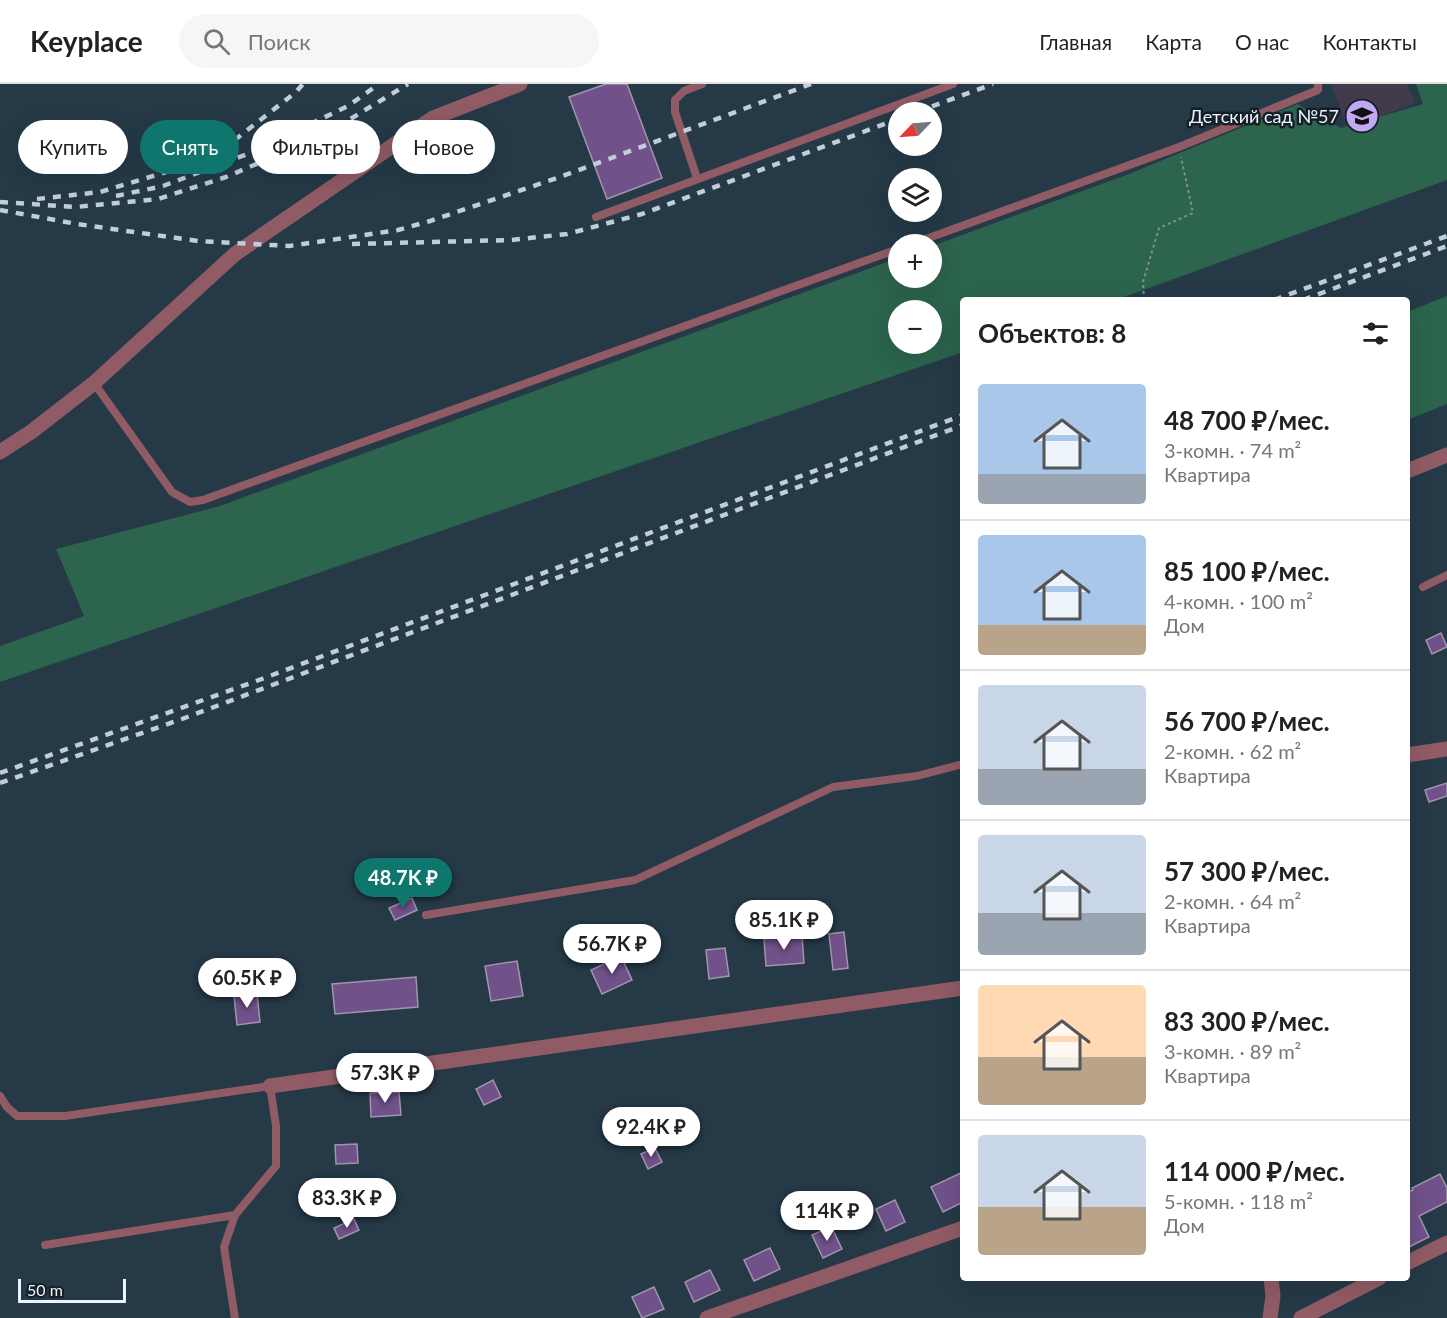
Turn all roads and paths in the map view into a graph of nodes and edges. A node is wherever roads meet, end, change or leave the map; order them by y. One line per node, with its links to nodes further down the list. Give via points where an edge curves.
1 (520, 84): 11 (street, via 433,118 235,254)
2 (702, 84): 6 (lane, via 684,90 675,100 675,112)
3 (953, 84): 6 (lane)
4 (1318, 84): 5 (lane, via 1318,90)
5 (1179, 147): 8 (lane); 10 (path, via 1192,213 1160,228 1143,282)
6 (698, 178): 7 (lane)
7 (596, 217)
8 (940, 234)
9 (888, 253): 11 (lane, via 203,500 190,502 172,492)
10 (1144, 297)
11 (94, 383): 12 (street)
12 (0, 452)
13 (1447, 455): 14 (street)
14 (1410, 470)
15 (1447, 575): 16 (lane)
16 (1423, 587)
17 (1447, 749): 18 (street)
18 (1410, 755)
19 (960, 765): 20 (lane, via 917,776 833,787 635,880)
20 (426, 915)
21 (960, 988): 22 (street)
22 (270, 1086): 23 (lane, via 65,1116 17,1116); 24 (lane, via 276,1166)
23 (0, 1096)
24 (235, 1215): 27 (lane); 31 (lane, via 224,1247)
25 (960, 1229): 32 (street)
26 (1447, 1243): 28 (street)
27 (45, 1245)
28 (1410, 1262)
29 (1272, 1281): 33 (street)
30 (1373, 1281): 34 (street)
31 (235, 1318)
32 (707, 1318)
33 (1270, 1318)
34 (1301, 1318)

